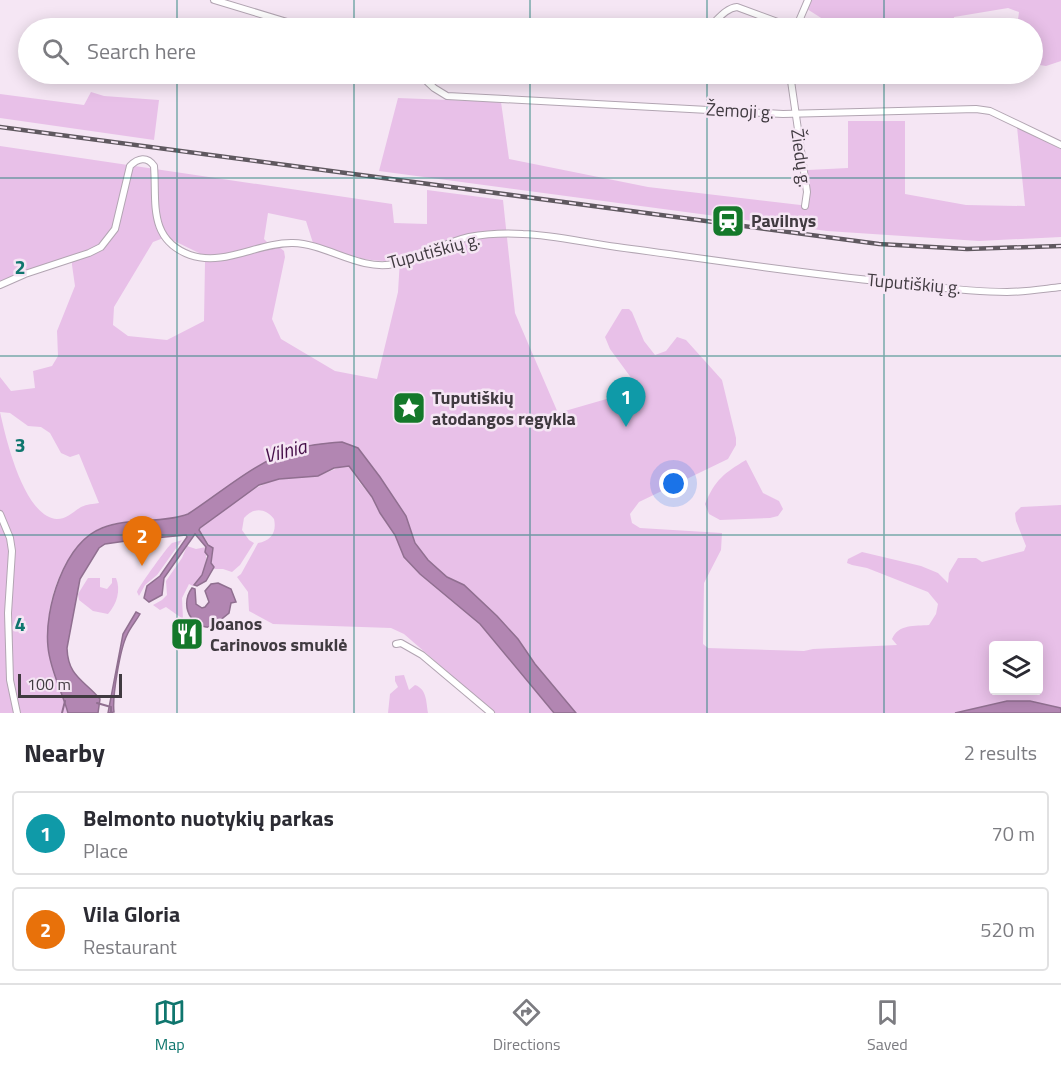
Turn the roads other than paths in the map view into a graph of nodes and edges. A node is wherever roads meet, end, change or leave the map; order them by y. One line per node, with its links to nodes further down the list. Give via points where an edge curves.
1 (214, 0): 5 (street)
2 (725, 0): 4 (street)
3 (808, 0): 8 (street)
4 (731, 8): 6 (street); 7 (street)
5 (274, 18)
6 (720, 18)
7 (768, 18)
8 (800, 18)
9 (430, 84): 11 (street, Žemoji g., via 447,96)
10 (791, 84): 11 (street, Žiedų g.)
11 (794, 113): 12 (street, Žemoji g., via 976,109 998,115); 13 (street, Žiedų g.)
12 (1061, 145)
13 (806, 206)
14 (0, 285): 15 (street, Tuputiškių g., via 101,247 115,229 130,166 141,159 154,166 154,214 158,226 174,245 195,256 221,257 294,243 384,266 416,259 468,237 523,234 812,275 915,285 1006,292)
15 (1061, 286)
16 (0, 514): 18 (street, via 12,551 8,613 10,680)
17 (396, 644): 19 (street, via 422,655)
18 (17, 713)
19 (491, 713)

